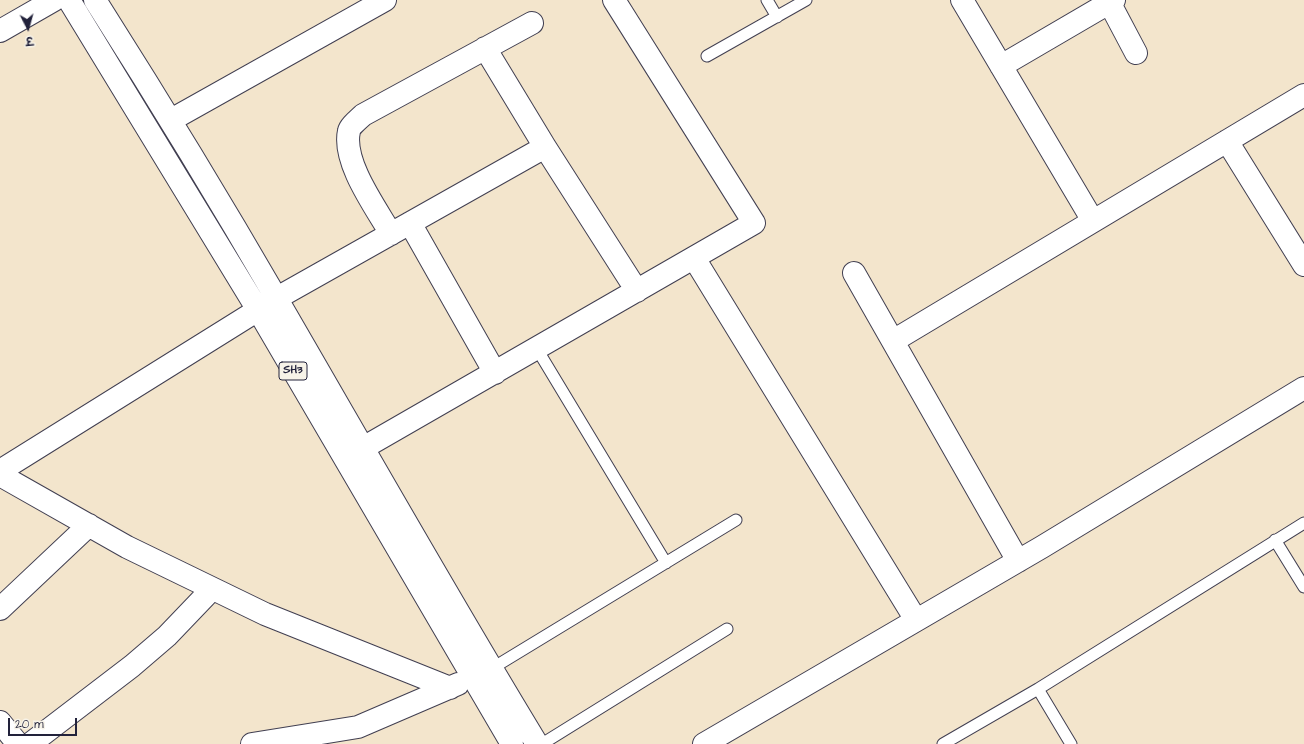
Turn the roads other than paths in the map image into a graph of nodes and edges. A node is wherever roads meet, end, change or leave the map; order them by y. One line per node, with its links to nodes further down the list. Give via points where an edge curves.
1 (54, 0): 12 (street)
2 (69, 0): 29 (street, SH3)
3 (95, 0): 18 (street, SH3)
4 (385, 0): 18 (street)
5 (614, 0): 24 (street, via 754,223)
6 (767, 0): 10 (lane)
7 (806, 0): 10 (lane)
8 (962, 0): 16 (street)
9 (1110, 1): 14 (street); 16 (street)
10 (777, 17): 15 (lane)
11 (532, 23): 13 (street)
12 (0, 31)
13 (485, 48): 20 (street); 23 (street, via 362,115 349,130 348,146 353,164)
14 (1136, 53)
15 (707, 56)
16 (1001, 66): 21 (street)
17 (1304, 95): 19 (street)
18 (171, 120): 28 (street, SH3)
19 (1227, 141): 21 (street); 25 (street)
20 (545, 147): 22 (street); 27 (street)
21 (1093, 221): 30 (street)
22 (410, 223): 23 (street); 32 (street)
23 (391, 234): 28 (street)
24 (694, 258): 27 (street); 46 (street)
25 (1304, 265)
26 (854, 273): 30 (street)
27 (637, 291): 31 (street)
28 (277, 298): 34 (street, SH3)
29 (258, 310): 35 (street); 48 (street, SH3)
30 (893, 341): 41 (street)
31 (537, 349): 32 (street); 42 (lane)
32 (495, 373): 34 (street)
33 (1304, 388): 41 (street)
34 (363, 448): 48 (street, SH3)
35 (0, 470)
36 (0, 475): 39 (street)
37 (736, 520): 42 (lane)
38 (1304, 523): 40 (lane)
39 (89, 526): 44 (street); 45 (street)
40 (1275, 540): 43 (lane); 50 (lane)
41 (1018, 561): 46 (street)
42 (666, 563): 48 (lane)
43 (1304, 587)
44 (212, 589): 49 (street, via 265,614); 55 (street, via 167,636 132,666)
45 (0, 609)
46 (916, 620): 59 (street)
47 (727, 629): 58 (lane)
48 (482, 673): 49 (street); 53 (street, SH3); 57 (street, SH3)
49 (450, 688): 52 (street, via 358,727)
50 (1038, 689): 60 (lane); 61 (lane)
51 (0, 722): 54 (street)
52 (302, 740): 56 (street)
53 (506, 742)
54 (18, 744)
55 (30, 744)
56 (252, 744)
57 (537, 744)
58 (542, 744)
59 (704, 744)
60 (943, 744)
61 (1071, 744)

